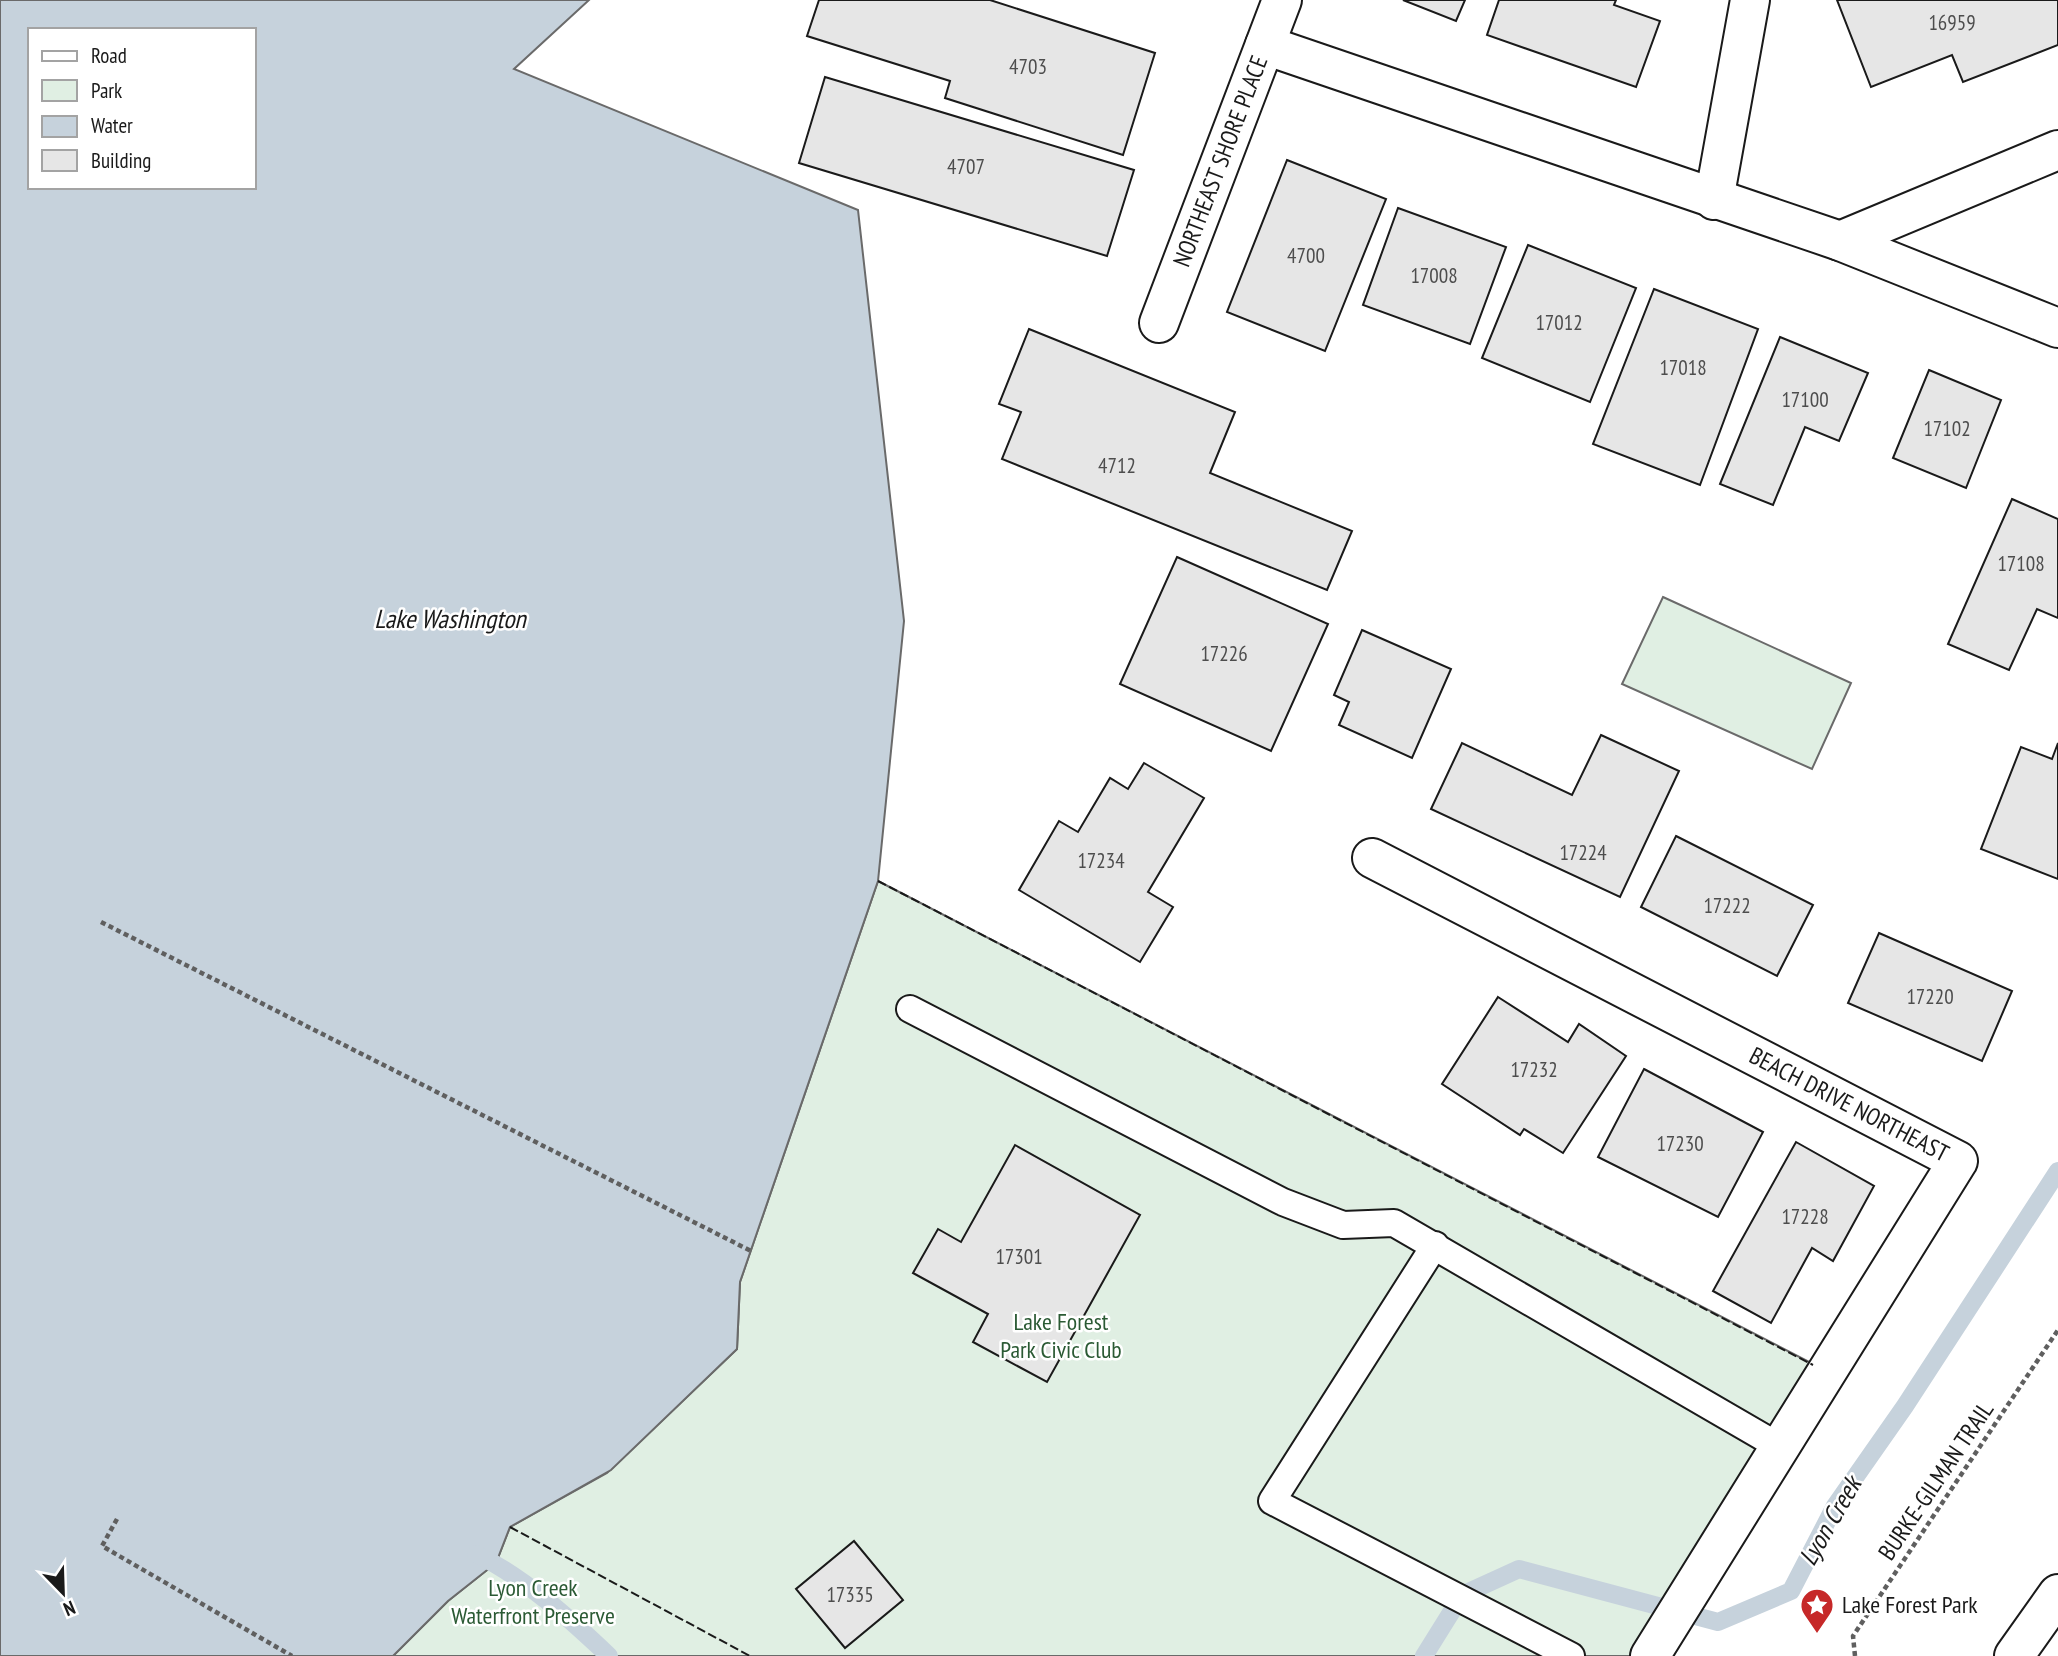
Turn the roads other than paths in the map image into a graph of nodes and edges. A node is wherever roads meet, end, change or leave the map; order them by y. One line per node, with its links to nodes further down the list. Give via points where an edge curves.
1 (1282, 0): 3 (street, NORTHEAST SHORE PLACE)
2 (1750, 0): 5 (street)
3 (1265, 45): 5 (street); 7 (street, NORTHEAST SHORE PLACE)
4 (2058, 149): 6 (street)
5 (1713, 200): 6 (street)
6 (1840, 241): 8 (street)
7 (1159, 323)
8 (2058, 328)
9 (1372, 858): 12 (street, BEACH DRIVE NORTHEAST, via 1958,1161)
10 (910, 1009): 11 (lane, via 1283,1202 1343,1225 1394,1223)
11 (1435, 1245): 12 (lane); 15 (lane, via 1272,1501)
12 (1780, 1447): 14 (street, BEACH DRIVE NORTHEAST)
13 (2058, 1594): 16 (street)
14 (1650, 1655)
15 (1571, 1656)
16 (2014, 1656)

